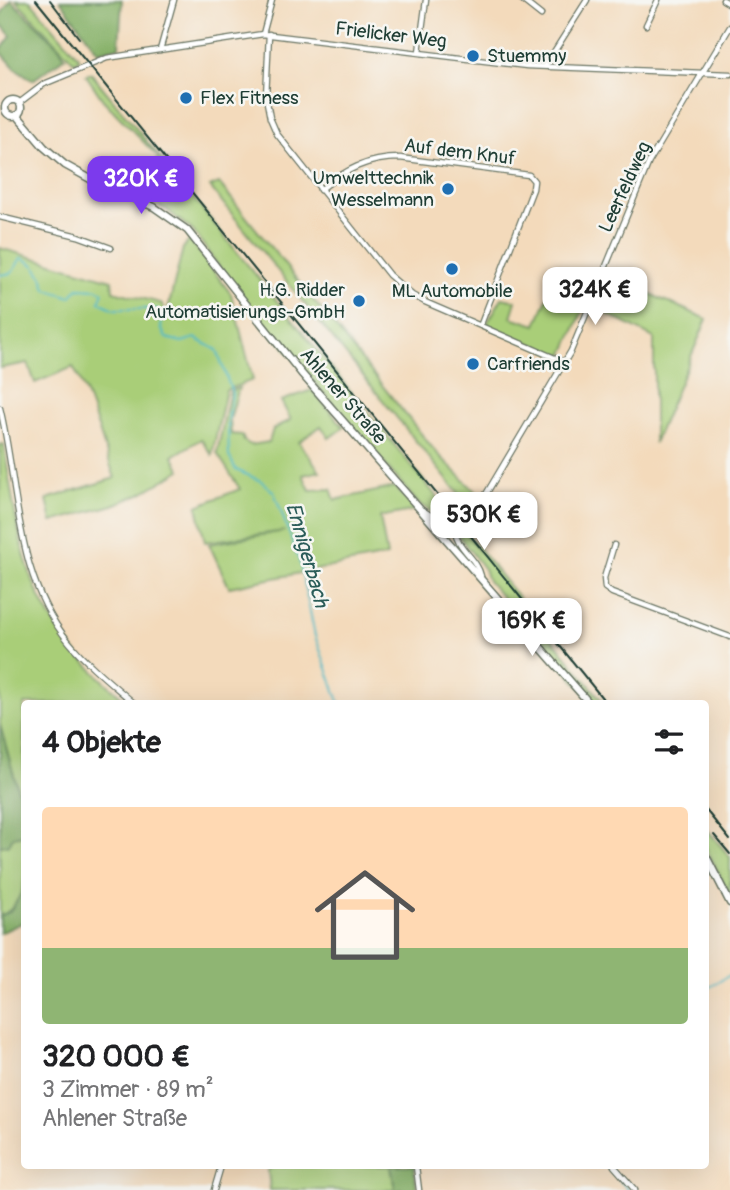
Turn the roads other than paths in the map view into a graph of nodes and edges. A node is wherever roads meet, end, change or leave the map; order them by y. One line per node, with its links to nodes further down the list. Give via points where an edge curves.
1 (173, 0): 13 (street)
2 (272, 0): 12 (street)
3 (426, 0): 14 (street)
4 (522, 0): 9 (street)
5 (587, 0): 15 (street)
6 (658, 0): 10 (street)
7 (723, 0): 8 (street)
8 (730, 4)
9 (541, 15)
10 (646, 25)
11 (730, 26): 17 (street, Leerfeldweg)
12 (266, 34): 13 (street, Frielicker Weg); 14 (street, Frielicker Weg); 24 (street, via 270,118 281,141)
13 (160, 50): 20 (street, Frielicker Weg, via 107,58 44,84)
14 (419, 52): 15 (street, Frielicker Weg)
15 (545, 66): 17 (street, Frielicker Weg)
16 (730, 74): 17 (street, Frielicker Weg)
17 (702, 75): 28 (street, Leerfeldweg, via 645,171)
18 (0, 96): 19 (main road)
19 (6, 102): 20 (main road, via 13,99); 21 (main road)
20 (19, 103): 22 (main road)
21 (6, 113): 22 (main road); 23 (main road)
22 (17, 115): 30 (main road, Ahlener Straße, via 65,165 154,207 187,230)
23 (0, 119)
24 (320, 190): 27 (street, via 399,286 425,302); 27 (street, Auf dem Knuf, via 352,167 379,158 528,175 534,181 533,189)
25 (0, 217): 26 (street)
26 (111, 248)
27 (481, 324): 28 (street)
28 (565, 362): 31 (street, Leerfeldweg, via 477,510)
29 (0, 408): 35 (street, via 21,531 45,604 67,640)
30 (418, 509): 31 (street); 33 (main road, Ahlener Straße)
31 (454, 530): 33 (street, via 477,565)
32 (614, 545): 34 (street, via 605,588)
33 (482, 582): 36 (main road, Ahlener Straße)
34 (730, 637)
35 (130, 700)
36 (586, 700)
37 (709, 861): 38 (main road)
38 (730, 903)
39 (219, 1169): 42 (street)
40 (416, 1169): 43 (street)
41 (617, 1169): 44 (street)
42 (214, 1190)
43 (419, 1190)
44 (635, 1190)

